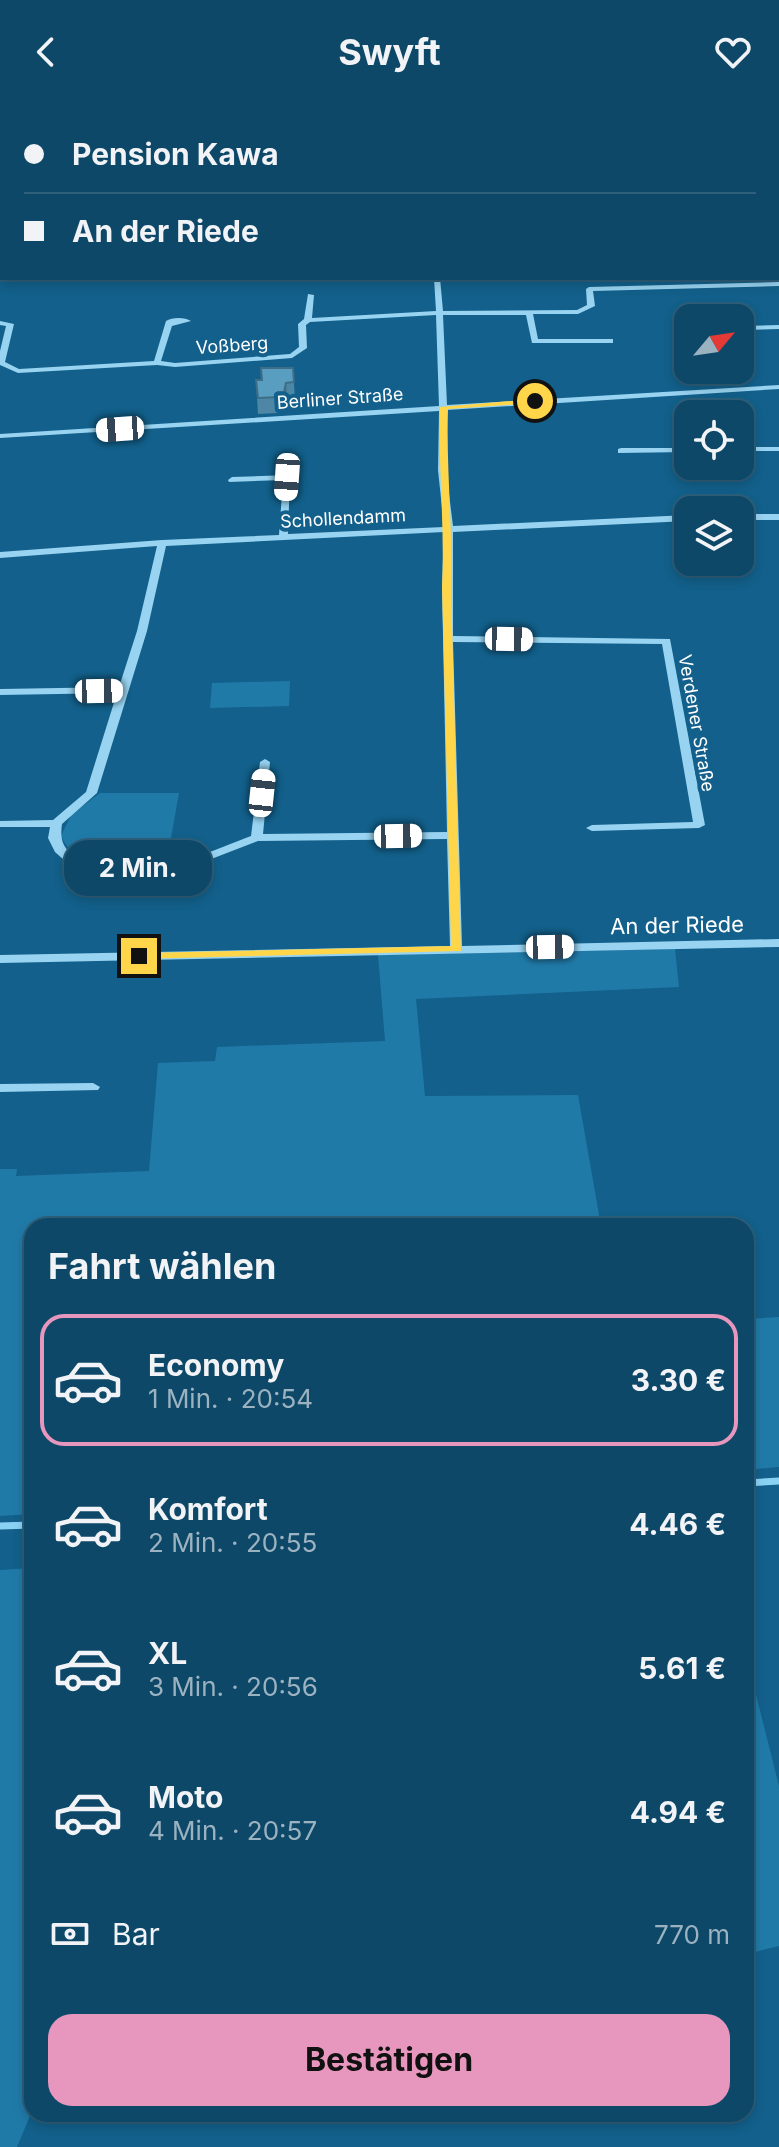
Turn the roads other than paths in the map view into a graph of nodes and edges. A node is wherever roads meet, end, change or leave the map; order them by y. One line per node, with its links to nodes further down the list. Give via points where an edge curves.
1 (437, 280): 4 (street)
2 (779, 284): 5 (street, via 589,289 588,309)
3 (310, 295): 6 (street, Voßberg)
4 (437, 313): 5 (street); 6 (street); 17 (street)
5 (529, 313): 11 (street, via 535,341)
6 (308, 320): 13 (street, Voßberg, via 302,324 303,348 292,356)
7 (0, 323): 12 (street, Voßberg, via 10,324)
8 (172, 324): 13 (street)
9 (779, 327): 10 (street)
10 (754, 328)
11 (610, 341)
12 (0, 363): 14 (street, Voßberg)
13 (157, 363): 14 (street, Voßberg)
14 (18, 371): 15 (street)
15 (0, 372)
16 (779, 387): 17 (street, Berliner Straße)
17 (444, 407): 18 (street, Berliner Straße); 27 (street, via 442,470)
18 (0, 436)
19 (754, 449): 20 (street)
20 (779, 449)
21 (674, 450): 22 (street)
22 (621, 451)
23 (232, 480): 28 (street, via 287,477)
24 (754, 517): 25 (street)
25 (779, 517)
26 (674, 519): 27 (street, Schollendamm)
27 (449, 529): 28 (street, Schollendamm); 31 (street)
28 (283, 537): 29 (street, Schollendamm)
29 (162, 543): 30 (street, Schollendamm); 32 (street)
30 (0, 555)
31 (449, 639): 37 (street, Verdener Straße, via 666,641 699,825); 38 (street)
32 (125, 690): 33 (street); 35 (street, via 91,793)
33 (0, 692)
34 (265, 762): 39 (street)
35 (56, 823): 36 (street); 39 (street, via 54,838 61,852 77,865 129,876 171,870)
36 (0, 824)
37 (592, 828)
38 (454, 835): 39 (street); 41 (street)
39 (257, 838)
40 (779, 943): 41 (street, An der Riede)
41 (456, 949): 42 (street, An der Riede)
42 (0, 959)
43 (93, 1087): 44 (street)
44 (0, 1088)

